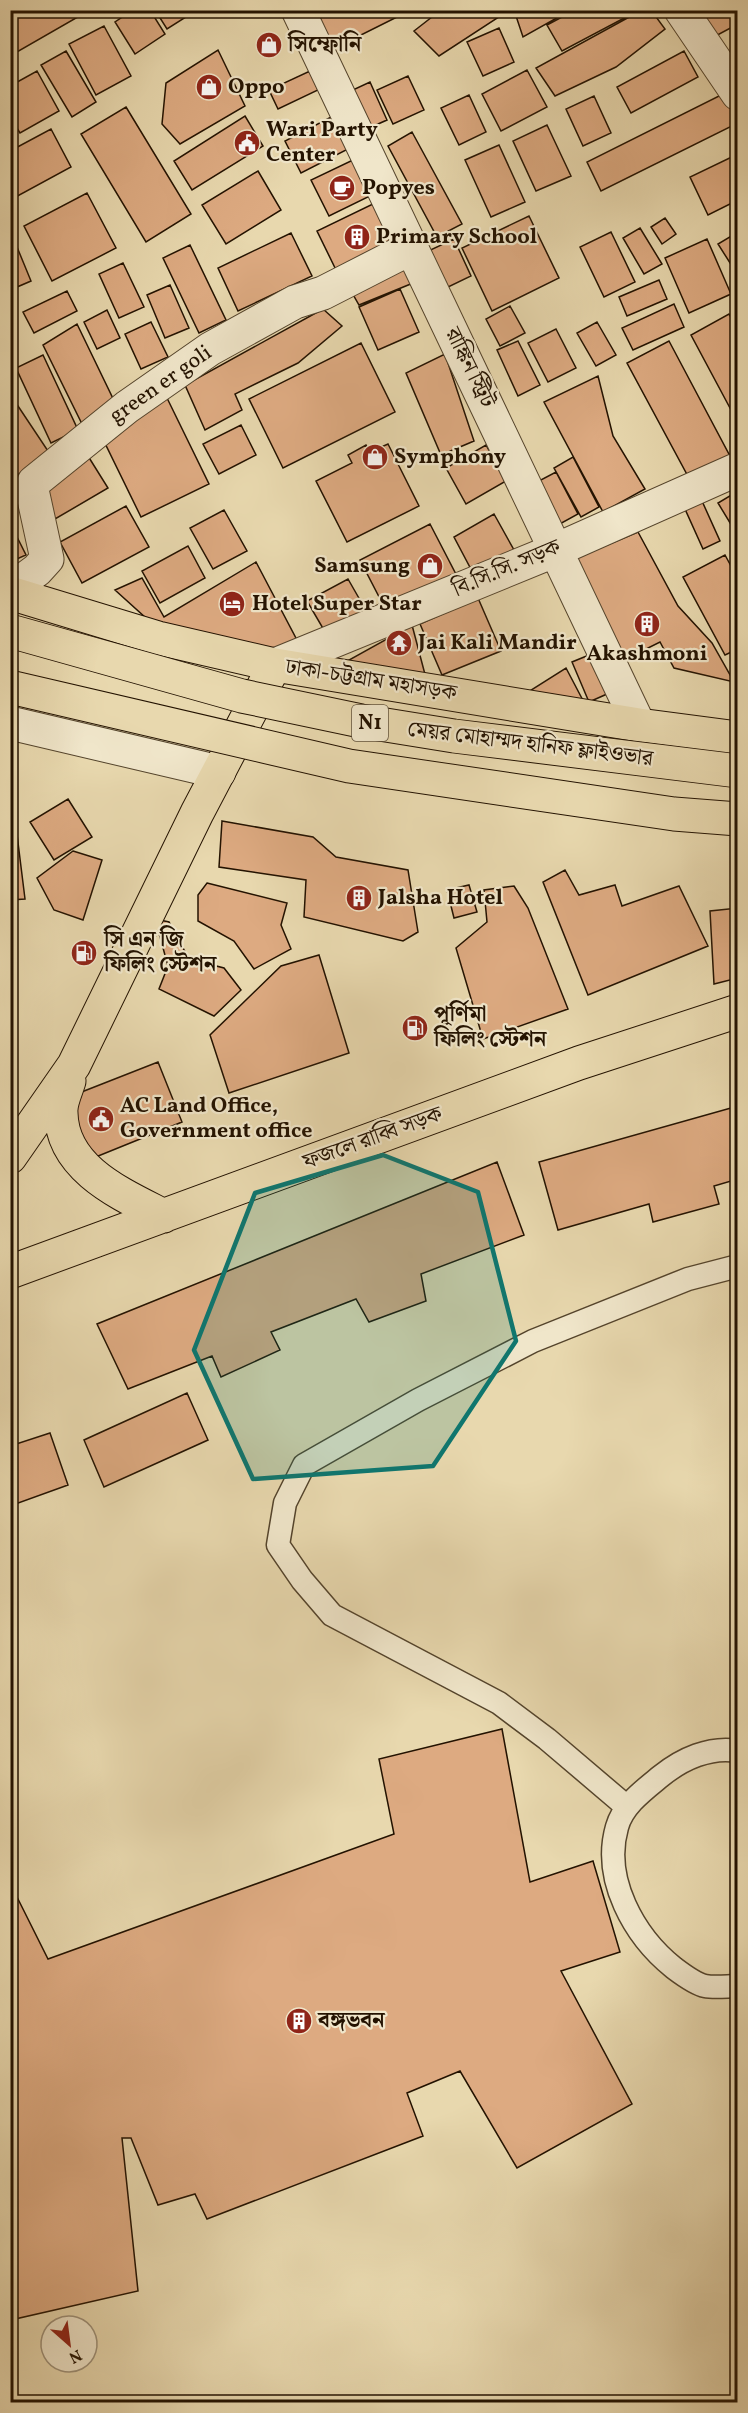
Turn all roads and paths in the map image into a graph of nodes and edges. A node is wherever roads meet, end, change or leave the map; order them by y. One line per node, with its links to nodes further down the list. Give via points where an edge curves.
1 (298, 10): 4 (street, রাঙ্কিন স্ট্রিট)
2 (681, 10): 3 (street)
3 (738, 94)
4 (411, 248): 6 (street, রাঙ্কিন স্ট্রিট); 7 (street, green er goli, via 210,349 127,407 34,482 46,559)
5 (738, 469): 6 (street, বি.সি.সি. সড়ক)
6 (556, 550): 9 (street, বি.সি.সি. সড়ক); 12 (street, রাঙ্কিন স্ট্রিট)
7 (10, 591): 9 (main road, ঢাকা-চট্টগ্রাম মহাসড়ক, via 158,638)
8 (10, 631): 14 (main road, মেয়র মোহাম্মদ হানিফ ফ্লাইওভার / N1, bridge, via 242,696 361,722)
9 (275, 665): 12 (main road, ঢাকা-চট্টগ্রাম মহাসড়ক); 15 (main road)
10 (10, 687): 16 (main road, মেয়র মোহাম্মদ হানিফ ফ্লাইওভার / N1, bridge, via 349,766 674,814)
11 (10, 723): 15 (street)
12 (639, 725): 13 (main road, ঢাকা-চট্টগ্রাম মহাসড়ক)
13 (738, 738)
14 (738, 771)
15 (219, 772): 18 (main road)
16 (738, 819)
17 (738, 1011): 20 (main road, ফজলে রাব্বি সড়ক, via 579,1063)
18 (74, 1065): 19 (main road); 20 (main road, via 60,1110 63,1131 74,1156 120,1193)
19 (10, 1157)
20 (164, 1216): 22 (main road, ফজলে রাব্বি সড়ক)
21 (738, 1266): 24 (lane, via 688,1279 533,1341 418,1401 304,1465 285,1503 278,1545 332,1615 499,1702)
22 (10, 1272)
23 (738, 1751): 24 (lane, via 701,1753 673,1767)
24 (627, 1807): 25 (lane, via 617,1826 613,1849 626,1911 642,1937 682,1974 705,1986)
25 (738, 1986)

